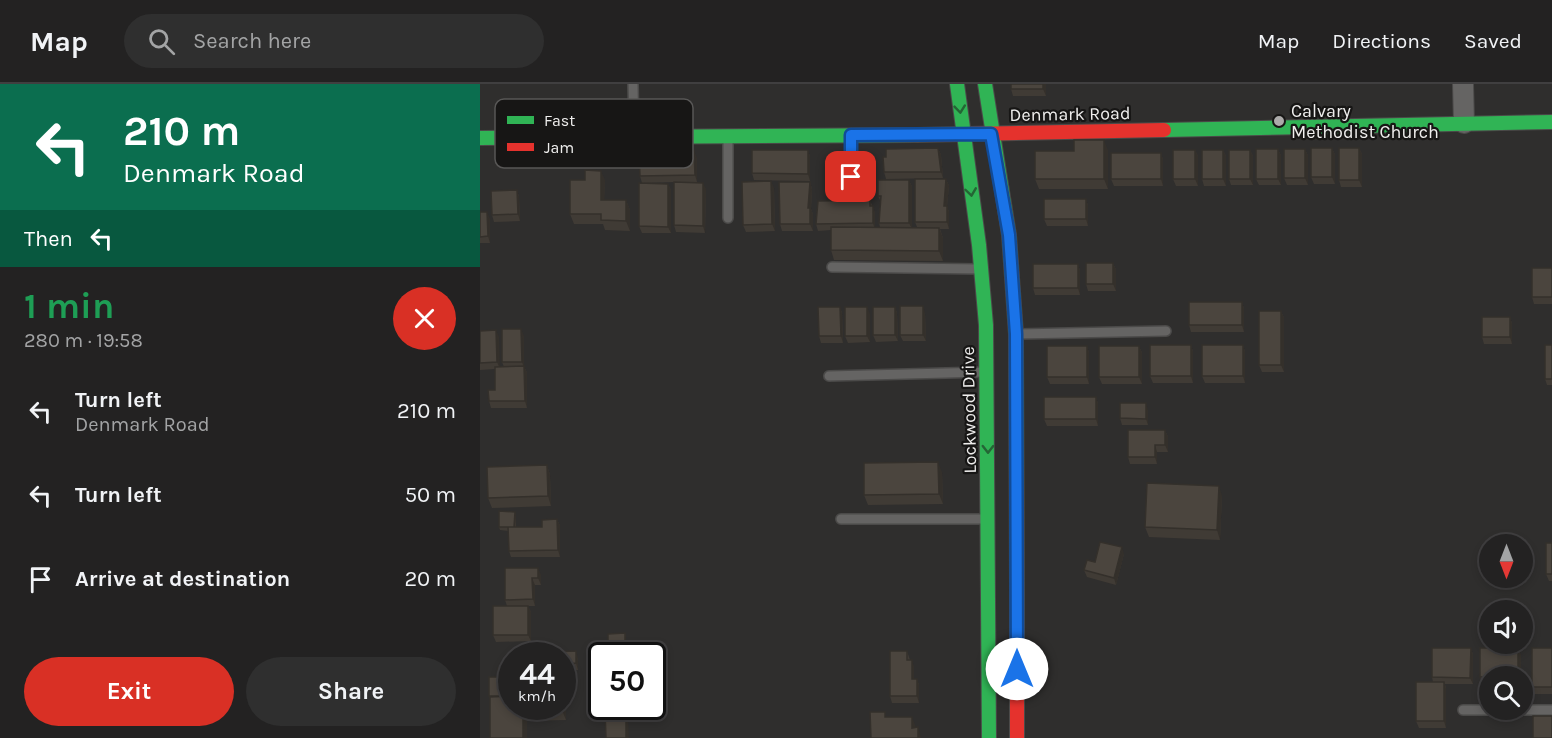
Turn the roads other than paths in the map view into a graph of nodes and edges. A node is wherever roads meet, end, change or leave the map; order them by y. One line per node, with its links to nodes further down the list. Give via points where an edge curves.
1 (633, 84): 5 (lane)
2 (957, 84): 8 (main road, Lockwood Drive, one-way to 8)
3 (985, 84): 9 (main road)
4 (1463, 84): 7 (street)
5 (633, 99)
6 (1552, 122): 7 (main road, Denmark Road)
7 (1464, 123): 9 (main road, Denmark Road)
8 (963, 134): 9 (main road, Denmark Road); 10 (main road, Denmark Road); 18 (main road, Lockwood Drive, one-way to 18)
9 (991, 134): 20 (main road, via 1009,235)
10 (851, 135): 12 (main road, Denmark Road); 15 (lane)
11 (693, 136): 12 (main road, Denmark Road)
12 (728, 136): 16 (lane)
13 (480, 138): 14 (main road, Denmark Road)
14 (495, 138)
15 (851, 198)
16 (728, 218)
17 (832, 267): 18 (lane)
18 (981, 269): 21 (main road, Lockwood Drive)
19 (1166, 331): 20 (lane)
20 (1016, 334): 24 (main road)
21 (987, 372): 22 (lane); 23 (main road, Lockwood Drive)
22 (829, 376)
23 (988, 415): 24 (main road); 26 (main road, Lockwood Drive, one-way to 26)
24 (1017, 415): 30 (main road)
25 (841, 519): 26 (lane)
26 (988, 519): 29 (main road, Lockwood Drive)
27 (1463, 710): 28 (lane)
28 (1552, 710)
29 (989, 738)
30 (1017, 738)

